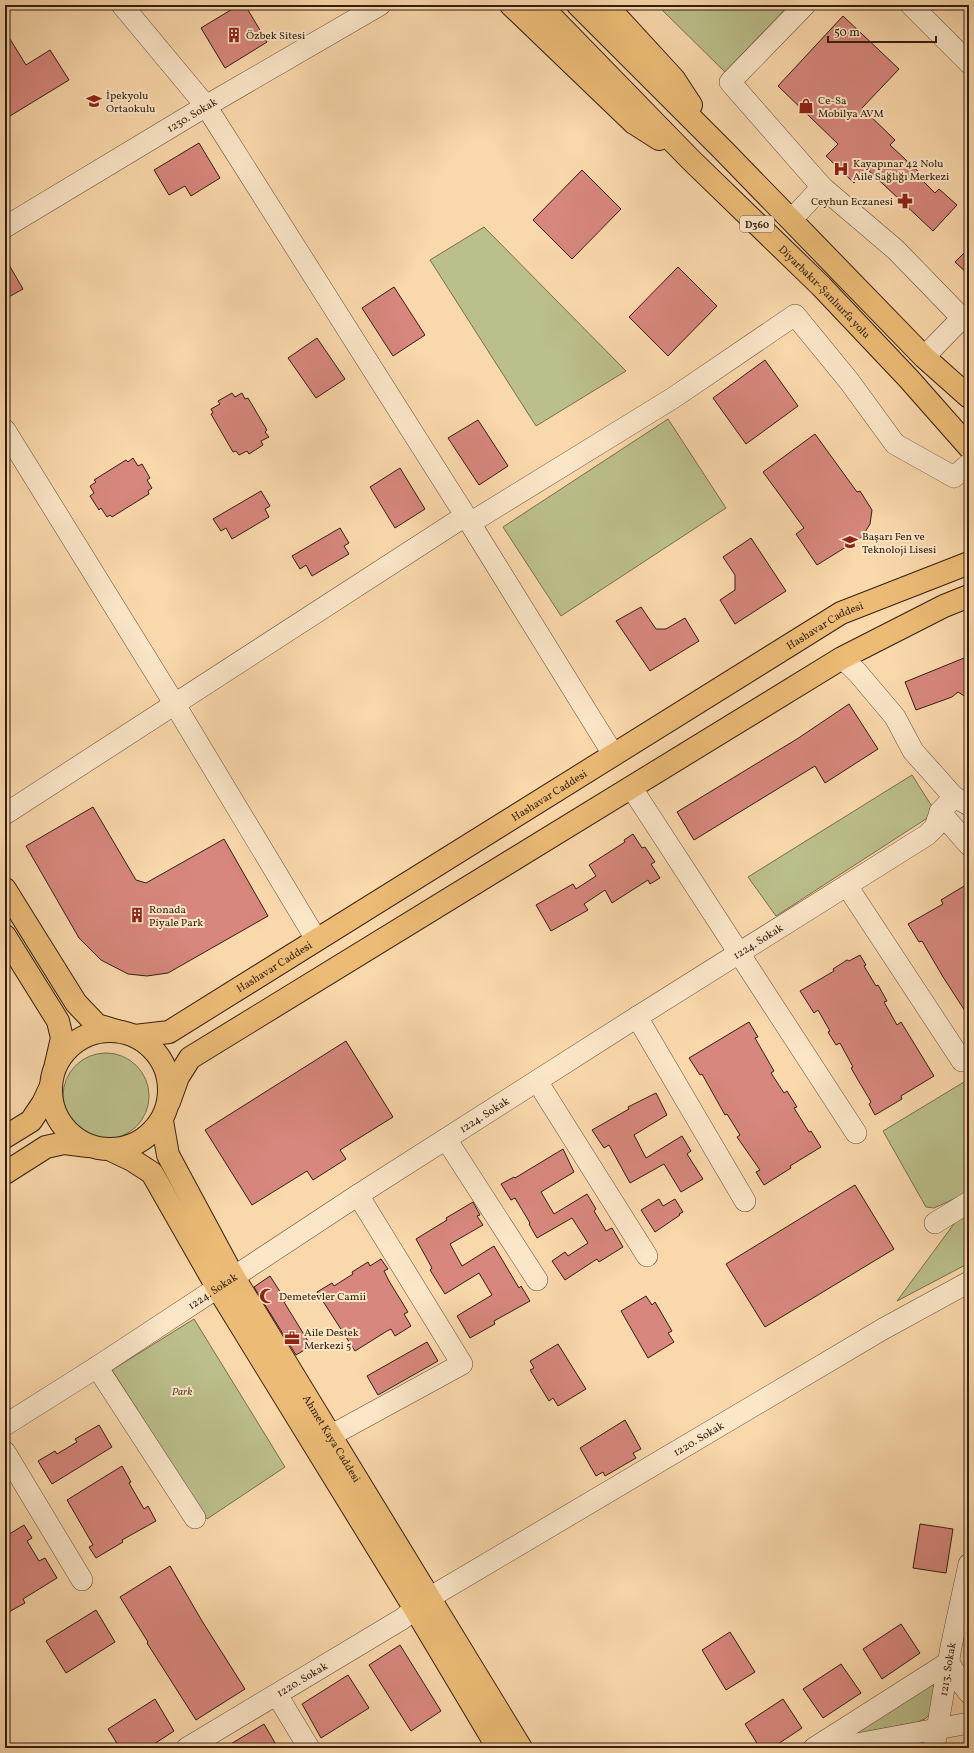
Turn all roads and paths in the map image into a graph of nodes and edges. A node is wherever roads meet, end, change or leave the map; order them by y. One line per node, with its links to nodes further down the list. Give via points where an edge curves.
1 (122, 5): 10 (street)
2 (380, 5): 10 (street, 1230. Sokak)
3 (511, 5): 12 (main road, via 634,123)
4 (540, 5): 12 (main road, Diyarbakır-Şanlıurfa yolu / D360)
5 (578, 5): 11 (main road, D360)
6 (606, 5): 11 (main road, via 674,79)
7 (805, 5): 13 (street, via 730,82)
8 (911, 5): 9 (street)
9 (969, 63)
10 (206, 106): 15 (street, 1230. Sokak); 21 (street)
11 (724, 152): 14 (main road, D360)
12 (691, 160): 19 (main road, Diyarbakır-Şanlıurfa yolu / D360, via 821,286 910,379)
13 (822, 187): 14 (street); 16 (street, via 896,250 962,318)
14 (790, 220): 16 (main road, D360)
15 (5, 227)
16 (924, 357): 17 (main road, D360)
17 (969, 397)
18 (5, 430): 25 (street)
19 (969, 447)
20 (969, 464): 21 (street, via 954,478 895,444 849,381 795,315 673,398)
21 (467, 519): 25 (street); 26 (street)
22 (969, 563): 26 (main road, Hashavar Caddesi, via 841,613)
23 (969, 596): 24 (main road)
24 (842, 658): 27 (main road); 28 (street, via 896,717 913,750)
25 (174, 703): 30 (street); 35 (street)
26 (612, 754): 35 (main road, Hashavar Caddesi)
27 (631, 787): 36 (street); 42 (main road, via 190,1058 178,1076)
28 (962, 801): 29 (street, 1224. Sokak)
29 (940, 812): 31 (street); 32 (street, 1224. Sokak, via 935,827 927,835)
30 (5, 814)
31 (969, 845)
32 (847, 886): 36 (street, 1224. Sokak); 39 (street)
33 (5, 889): 38 (main road, via 76,1003 97,1025)
34 (5, 936): 40 (main road, via 58,1021 62,1038)
35 (316, 939): 38 (main road, Hashavar Caddesi, via 169,1032)
36 (738, 953): 37 (street, 1224. Sokak); 43 (street)
37 (637, 1017): 41 (street, 1224. Sokak); 49 (street)
38 (126, 1034): 40 (main road, via 98,1032 80,1039 65,1051); 42 (main road, via 151,1047 163,1062 169,1081)
39 (962, 1061)
40 (53, 1077): 44 (main road, via 43,1103 31,1121); 46 (main road, via 53,1105 60,1123 73,1137)
41 (537, 1081): 45 (street, 1224. Sokak); 52 (street)
42 (165, 1111): 46 (main road, via 149,1136 131,1147); 54 (main road, Ahmet Kaya Caddesi, via 168,1155)
43 (856, 1133)
44 (5, 1137)
45 (446, 1139): 48 (street, 1224. Sokak); 53 (street)
46 (101, 1149): 47 (main road, via 64,1143 46,1147); 54 (main road, Ahmet Kaya Caddesi, via 132,1160 152,1173)
47 (5, 1173)
48 (358, 1195): 54 (street, 1224. Sokak); 58 (street, via 462,1364)
49 (745, 1201)
50 (969, 1202): 51 (street)
51 (935, 1223)
52 (647, 1256)
53 (537, 1280)
54 (225, 1282): 56 (street, 1224. Sokak); 58 (main road, Ahmet Kaya Caddesi)
55 (969, 1282): 63 (street, 1220. Sokak, via 883,1329)
56 (98, 1367): 57 (street, 1224. Sokak); 60 (street)
57 (5, 1425)
58 (323, 1442): 63 (main road, Ahmet Kaya Caddesi)
59 (5, 1452): 62 (street)
60 (195, 1518)
61 (969, 1564): 64 (street, 1213. Sokak)
62 (82, 1580)
63 (422, 1603): 66 (street, 1220. Sokak, via 402,1619); 71 (main road, Ahmet Kaya Caddesi); 72 (main road, Ahmet Kaya Caddesi)
64 (949, 1662): 65 (street); 68 (street, 1213. Sokak); 73 (street)
65 (969, 1693)
66 (277, 1695): 69 (street, 1220. Sokak); 70 (street)
67 (969, 1723): 68 (street)
68 (936, 1739): 74 (street)
69 (187, 1748)
70 (309, 1748)
71 (498, 1748)
72 (521, 1748)
73 (814, 1748)
74 (835, 1748)

